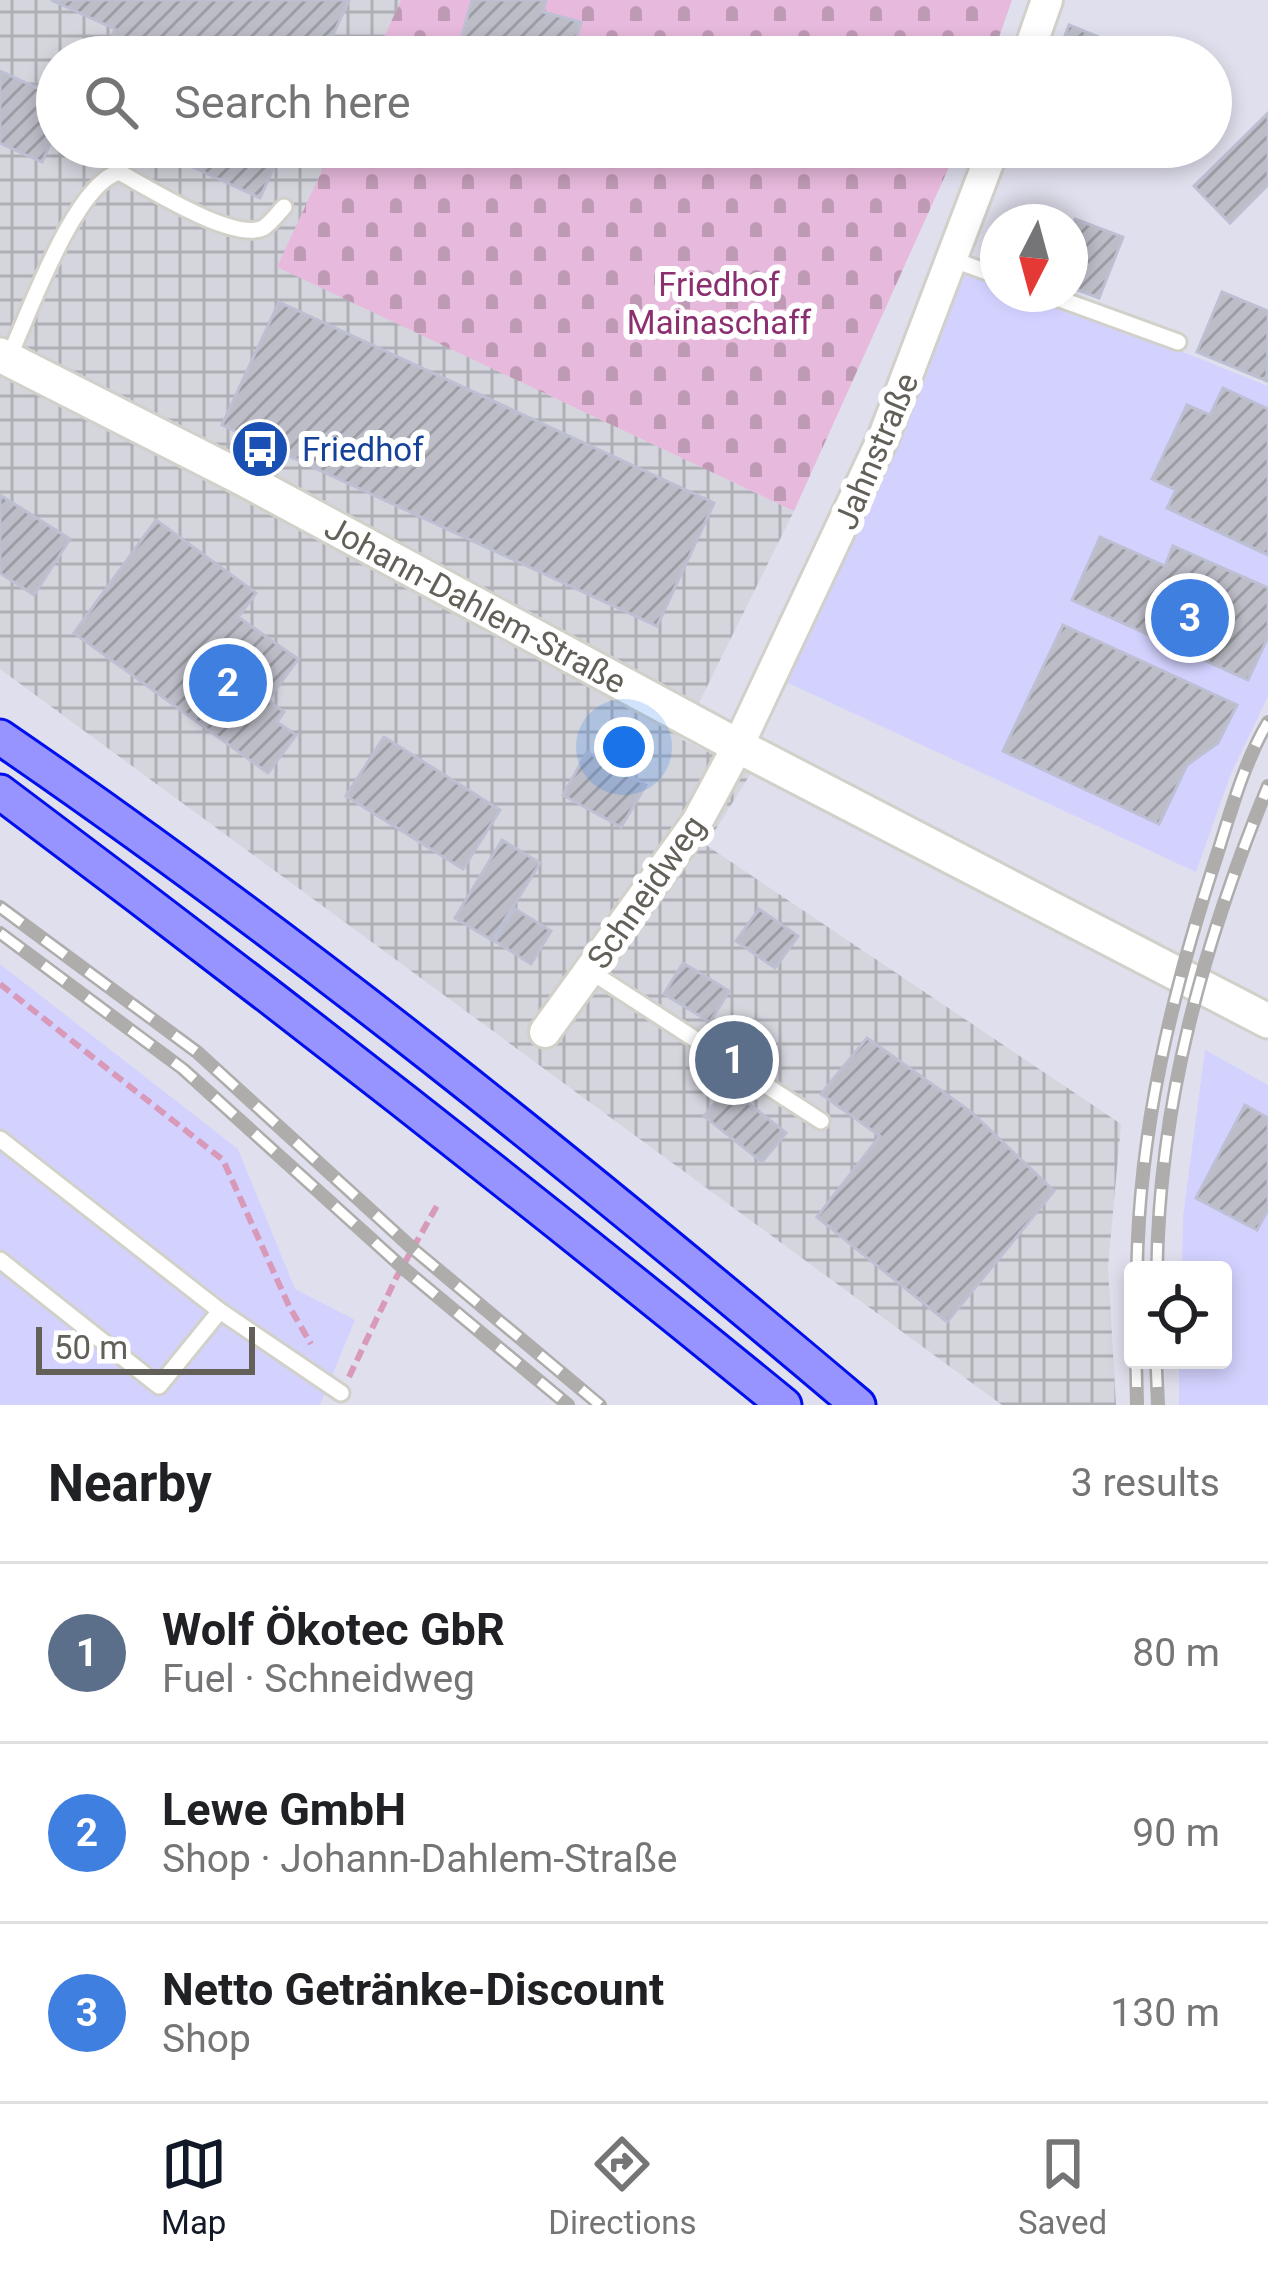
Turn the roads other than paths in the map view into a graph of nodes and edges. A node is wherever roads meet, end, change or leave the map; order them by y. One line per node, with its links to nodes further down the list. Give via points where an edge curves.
1 (1047, 0): 2 (street)
2 (1034, 36)
3 (987, 168): 5 (street, Jahnstraße)
4 (284, 207): 9 (lane, via 263,228 244,230 119,172 104,176 79,205)
5 (954, 260): 6 (lane); 11 (street, Jahnstraße, via 840,537)
6 (980, 270)
7 (1088, 309): 8 (lane)
8 (1178, 342)
9 (4, 357): 11 (street, Johann-Dahlem-Straße)
10 (0, 737): 22 (highway, via 529,1131)
11 (739, 746): 13 (street, Schneidweg, via 697,822); 14 (street, Johann-Dahlem-Straße)
12 (0, 792): 21 (highway, via 498,1171)
13 (590, 971): 15 (street, Schneidweg); 16 (lane)
14 (1268, 1021)
15 (545, 1032)
16 (820, 1121)
17 (0, 1139): 19 (lane)
18 (0, 1260): 19 (lane, via 159,1385)
19 (220, 1311): 20 (lane)
20 (341, 1394)
21 (784, 1405)
22 (858, 1405)

